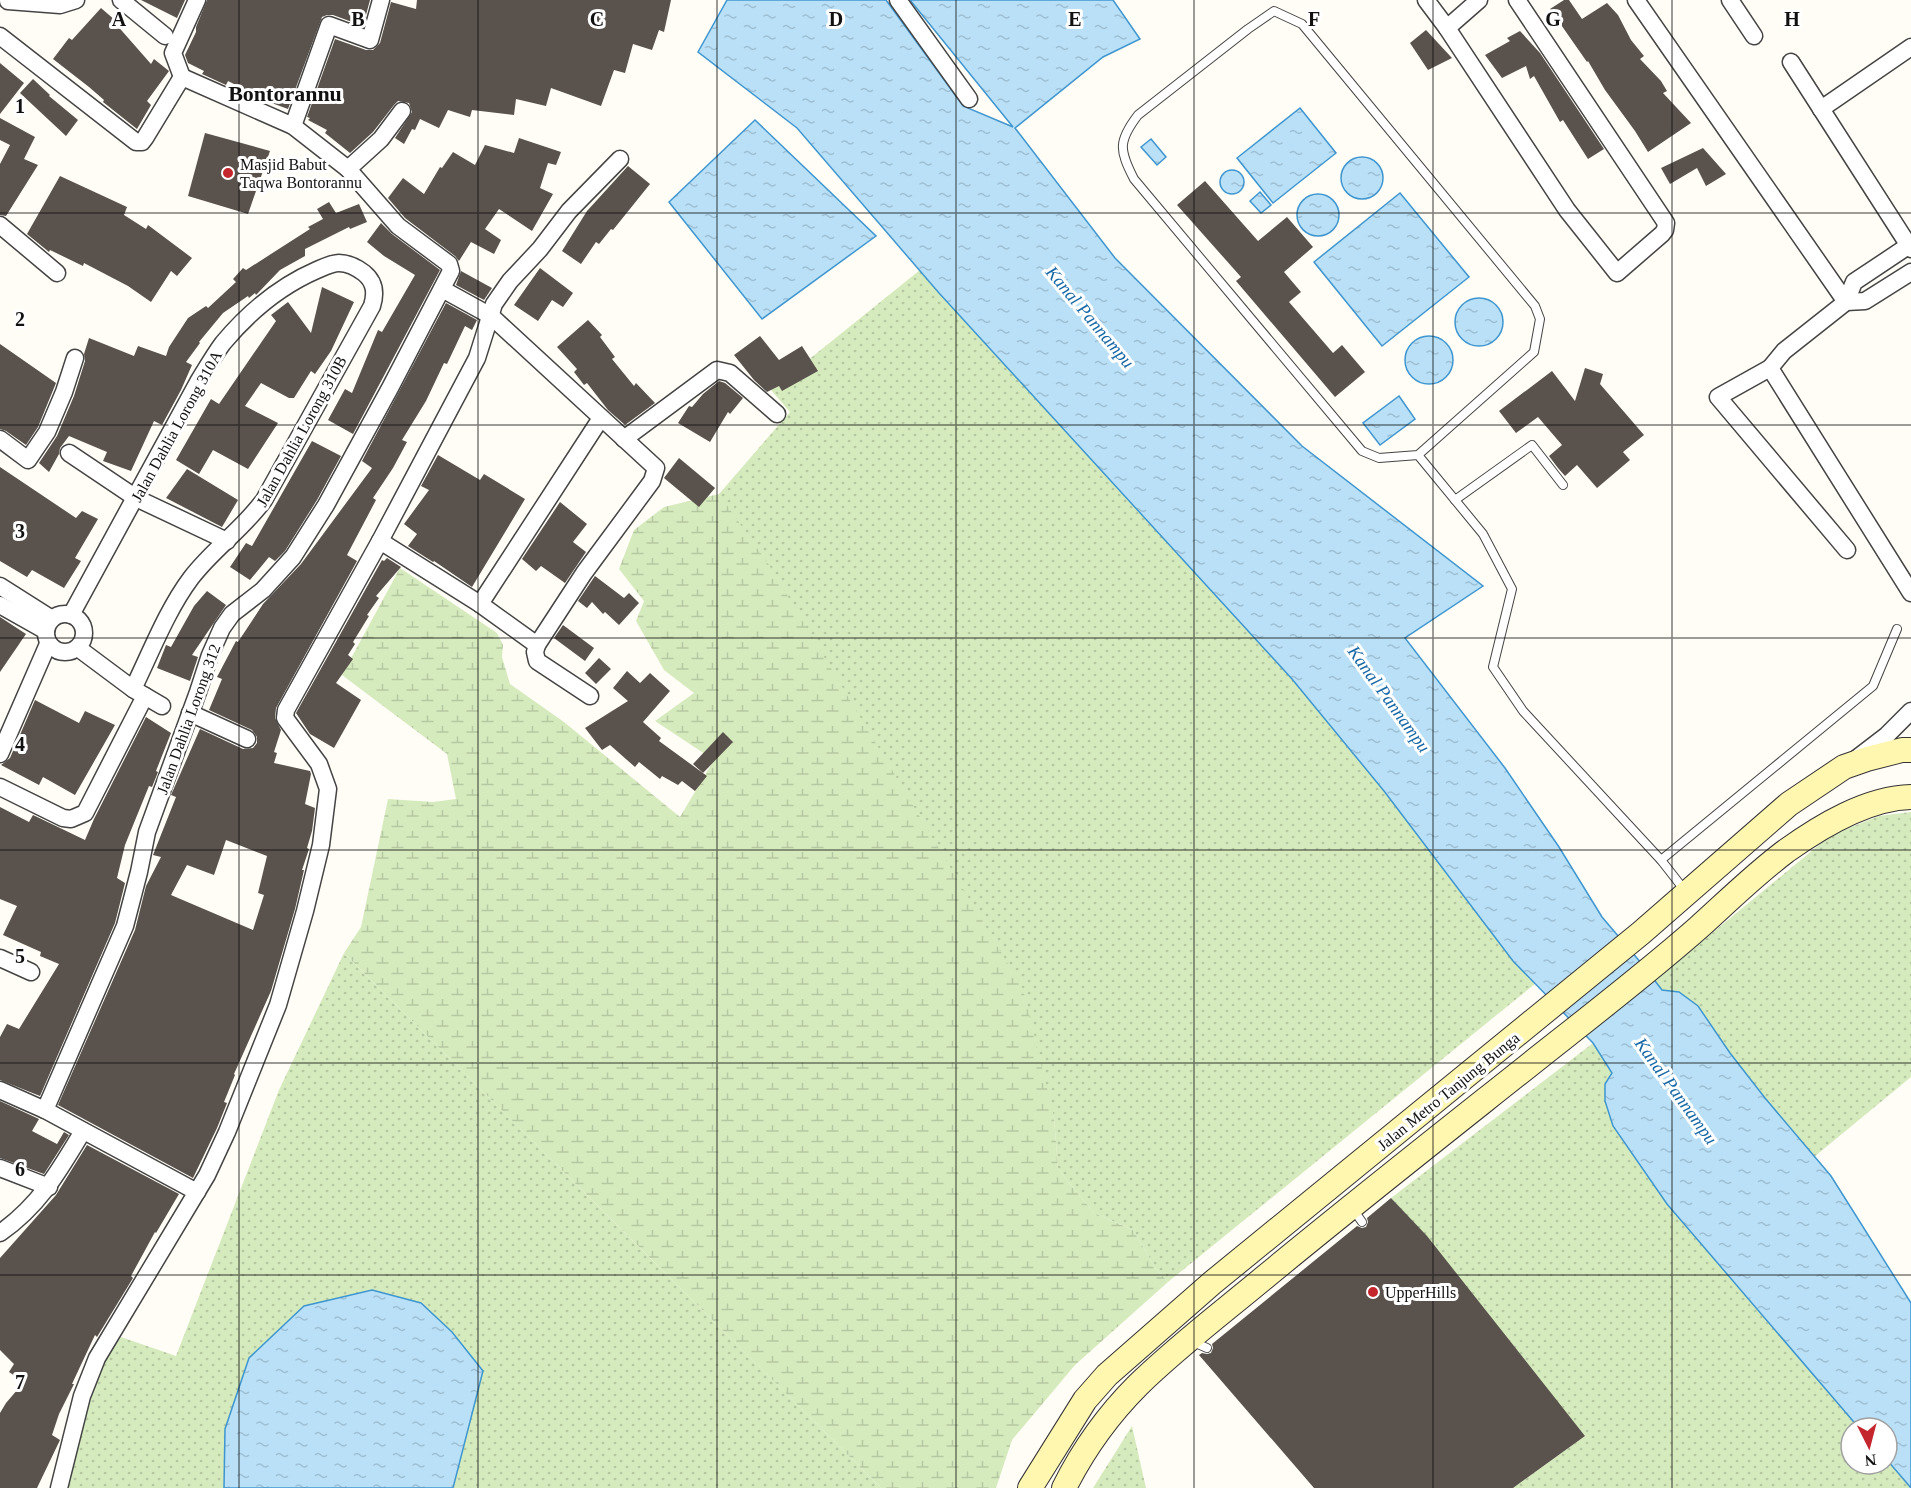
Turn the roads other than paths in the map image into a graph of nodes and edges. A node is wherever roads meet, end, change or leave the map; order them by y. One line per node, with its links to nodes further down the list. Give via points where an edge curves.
1 (76, 0): 11 (street, via 60,5)
2 (122, 0): 14 (street)
3 (197, 0): 18 (street, via 173,53)
4 (381, 0): 22 (street, via 370,40 329,25)
5 (898, 0): 19 (street)
6 (1426, 0): 12 (street)
7 (1479, 0): 12 (street)
8 (1517, 0): 12 (street, via 1666,223 1662,234 1617,273 1567,210)
9 (1636, 0): 31 (street)
10 (1730, 0): 15 (street)
11 (6, 5)
12 (1447, 28)
13 (0, 36): 18 (street, via 136,142 142,142)
14 (165, 36)
15 (1754, 36)
16 (1911, 47): 20 (street)
17 (1791, 62): 20 (street)
18 (182, 77): 22 (street)
19 (969, 99)
20 (1821, 109): 26 (street)
21 (402, 111): 24 (street)
22 (293, 126): 24 (street)
23 (620, 159): 32 (street, via 569,211 510,281)
24 (350, 170): 30 (street, Jalan Dahlia Lorong 312, via 398,226 449,264 451,271)
25 (0, 225): 29 (street)
26 (1910, 246): 31 (street, via 1854,282)
27 (352, 265): 42 (street, Jalan Dahlia Lorong 310A, via 339,262 304,276 275,293 243,321 198,382); 44 (street, Jalan Dahlia Lorong 310B, via 374,285 372,306 264,500)
28 (1911, 272): 31 (street, via 1865,301)
29 (57, 273)
30 (442, 289): 32 (street); 60 (street, Jalan Dahlia Lorong 312, via 364,437 293,557 222,628)
31 (1846, 302): 34 (street, via 1784,351)
32 (490, 316): 36 (street); 45 (street, via 477,358)
33 (75, 358): 37 (street, via 47,432 28,460)
34 (1770, 368): 46 (street, via 1718,397); 48 (street)
35 (777, 414): 38 (street, via 730,373 717,370)
36 (601, 418): 38 (street); 49 (street)
37 (0, 439)
38 (624, 439): 54 (street, via 656,468 655,475)
39 (69, 453): 42 (street)
40 (1418, 455): 40 (lane, via 1379,458 1362,451 1134,179 1123,159 1124,134 1138,115 1274,11 1302,24 1535,306 1540,319 1534,352); 43 (lane)
41 (1563, 485): 43 (lane, via 1532,445)
42 (136, 498): 44 (street); 51 (street, Jalan Dahlia Lorong 310A)
43 (1455, 500): 67 (lane, via 1483,534 1512,589 1493,667 1523,711)
44 (227, 541): 56 (street, Jalan Dahlia Lorong 310B, via 206,560 179,596)
45 (380, 541): 49 (street); 76 (street, via 286,710 285,718 319,764 327,782 321,844 278,1005 227,1132)
46 (1846, 550)
47 (0, 586): 53 (street)
48 (1911, 593)
49 (480, 604): 54 (street)
50 (0, 605): 53 (street)
51 (71, 615): 53 (street, via 64,614); 55 (street, via 83,629)
52 (1897, 629): 67 (lane, via 1873,686)
53 (49, 631): 55 (street, via 59,651); 63 (street)
54 (537, 645): 57 (street, via 537,661)
55 (78, 648): 56 (street)
56 (139, 692): 58 (street); 65 (street, Jalan Dahlia Lorong 310B, via 84,813 63,818)
57 (590, 696)
58 (162, 706)
59 (1911, 711): 64 (street, via 1887,735)
60 (190, 713): 61 (street); 72 (street, Jalan Dahlia Lorong 312, via 147,832 125,927)
61 (247, 739)
62 (1911, 750): 64 (main road, Jalan Metro Tanjung Bunga)
63 (0, 754)
64 (1844, 767): 68 (main road, Jalan Metro Tanjung Bunga, via 1790,804)
65 (0, 787)
66 (1911, 796): 80 (main road, Jalan Metro Tanjung Bunga, via 1865,806 1786,851 1356,1214 1198,1344 1138,1385 1108,1419)
67 (1661, 860): 68 (lane)
68 (1687, 892): 79 (main road, Jalan Metro Tanjung Bunga, via 1107,1374 1085,1400)
69 (0, 958): 70 (street)
70 (31, 972)
71 (0, 1090): 72 (street)
72 (45, 1110): 73 (street)
73 (83, 1131): 75 (street); 76 (street)
74 (0, 1167): 75 (street)
75 (49, 1187): 77 (street)
76 (197, 1192): 78 (street, via 88,1377)
77 (0, 1233)
78 (59, 1488)
79 (1030, 1488)
80 (1064, 1488)

